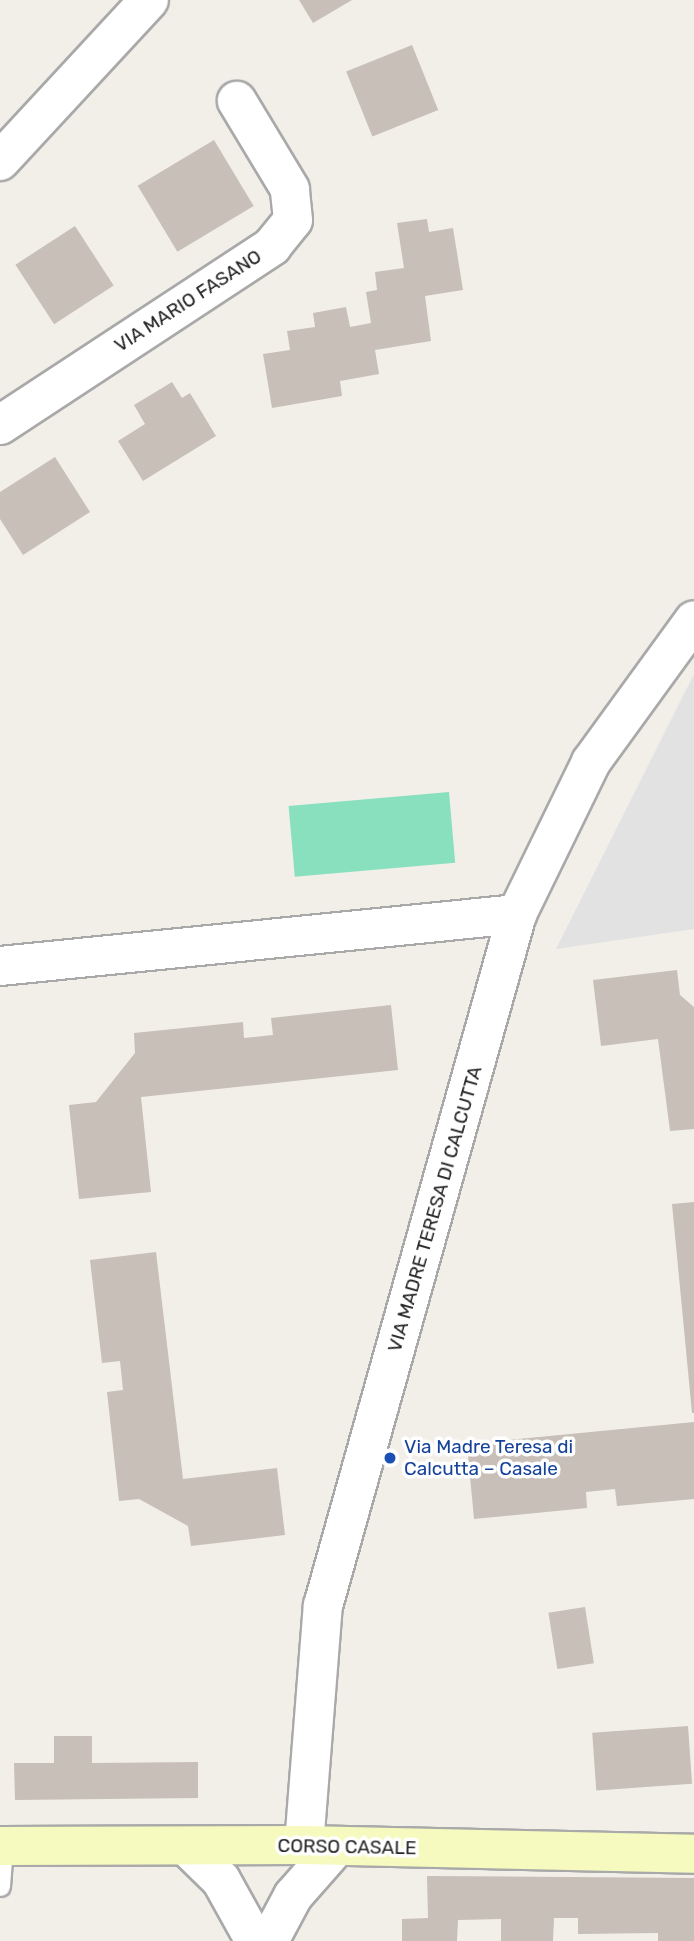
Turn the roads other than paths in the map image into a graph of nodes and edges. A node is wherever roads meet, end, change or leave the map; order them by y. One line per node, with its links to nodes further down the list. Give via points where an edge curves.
1 (149, 0): 3 (street)
2 (237, 101): 4 (street, VIA MARIO FASANO, via 290,189 293,220 272,246)
3 (0, 161)
4 (0, 425)
5 (694, 620): 6 (street, VIA MADRE TERESA DI CALCUTTA, via 592,762)
6 (517, 914): 7 (street); 10 (street, VIA MADRE TERESA DI CALCUTTA, via 323,1606)
7 (0, 966)
8 (2, 1846): 9 (street, CORSO CASALE); 12 (lane)
9 (186, 1846): 10 (street, CORSO CASALE); 13 (street, via 221,1880)
10 (320, 1846): 11 (street, CORSO CASALE); 14 (street)
11 (694, 1854)
12 (0, 1886)
13 (255, 1941)
14 (269, 1941)

